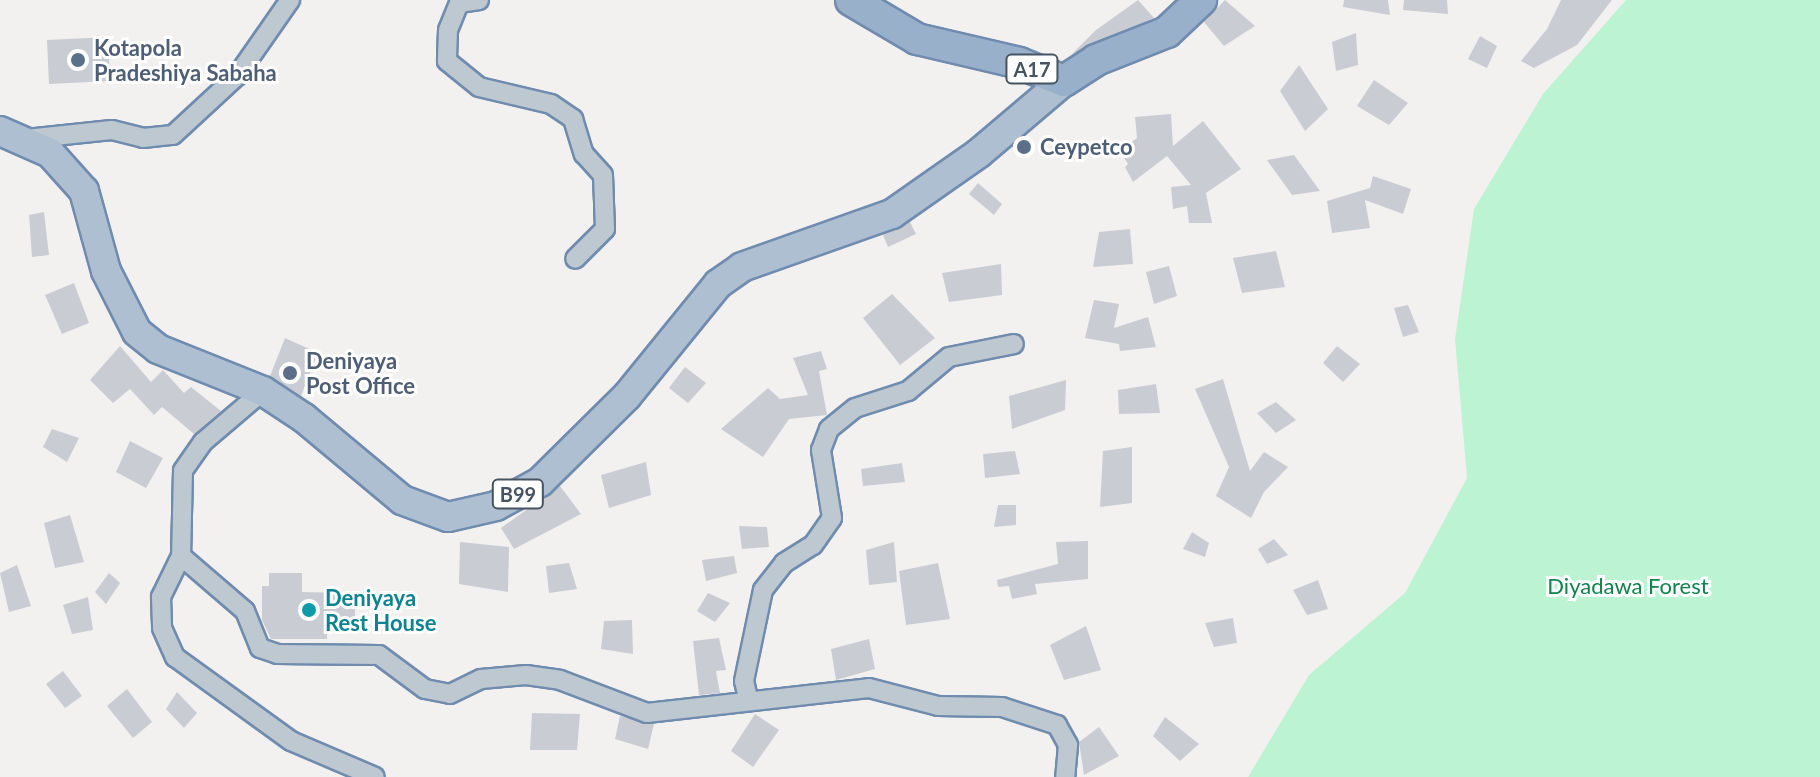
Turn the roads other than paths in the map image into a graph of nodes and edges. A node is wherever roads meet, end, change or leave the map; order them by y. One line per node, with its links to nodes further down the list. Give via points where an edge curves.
1 (290, 0): 6 (street, via 237,76 173,135 143,138 112,130)
2 (479, 0): 7 (street, via 459,3 448,30 447,61 479,87 551,104 573,119 584,154 603,175 605,229)
3 (851, 0): 5 (highway, A17, via 917,39 1019,63)
4 (1201, 0): 5 (highway, A17, via 1167,32 1079,68)
5 (1064, 81): 9 (main road, B99, via 979,153 892,214 742,267 718,284 586,439 540,482 496,506 448,517 424,512)
6 (10, 135): 9 (main road, B99, via 50,153 84,191 106,271 137,332 158,349)
7 (575, 259)
8 (1014, 344): 11 (street, via 949,357 908,391 855,408 829,429 821,450 832,518 813,545 784,563 763,590 744,681)
9 (263, 391): 10 (street, via 203,442 183,471)
10 (181, 556): 11 (street, via 245,611 260,648 277,654 379,655 425,689 450,694 481,679 526,675 560,680 647,713); 12 (street, via 161,597 162,628 175,657 291,741)
11 (748, 698): 13 (street, via 869,688 938,706 1002,707 1057,725 1068,745)
12 (375, 777)
13 (1065, 777)

